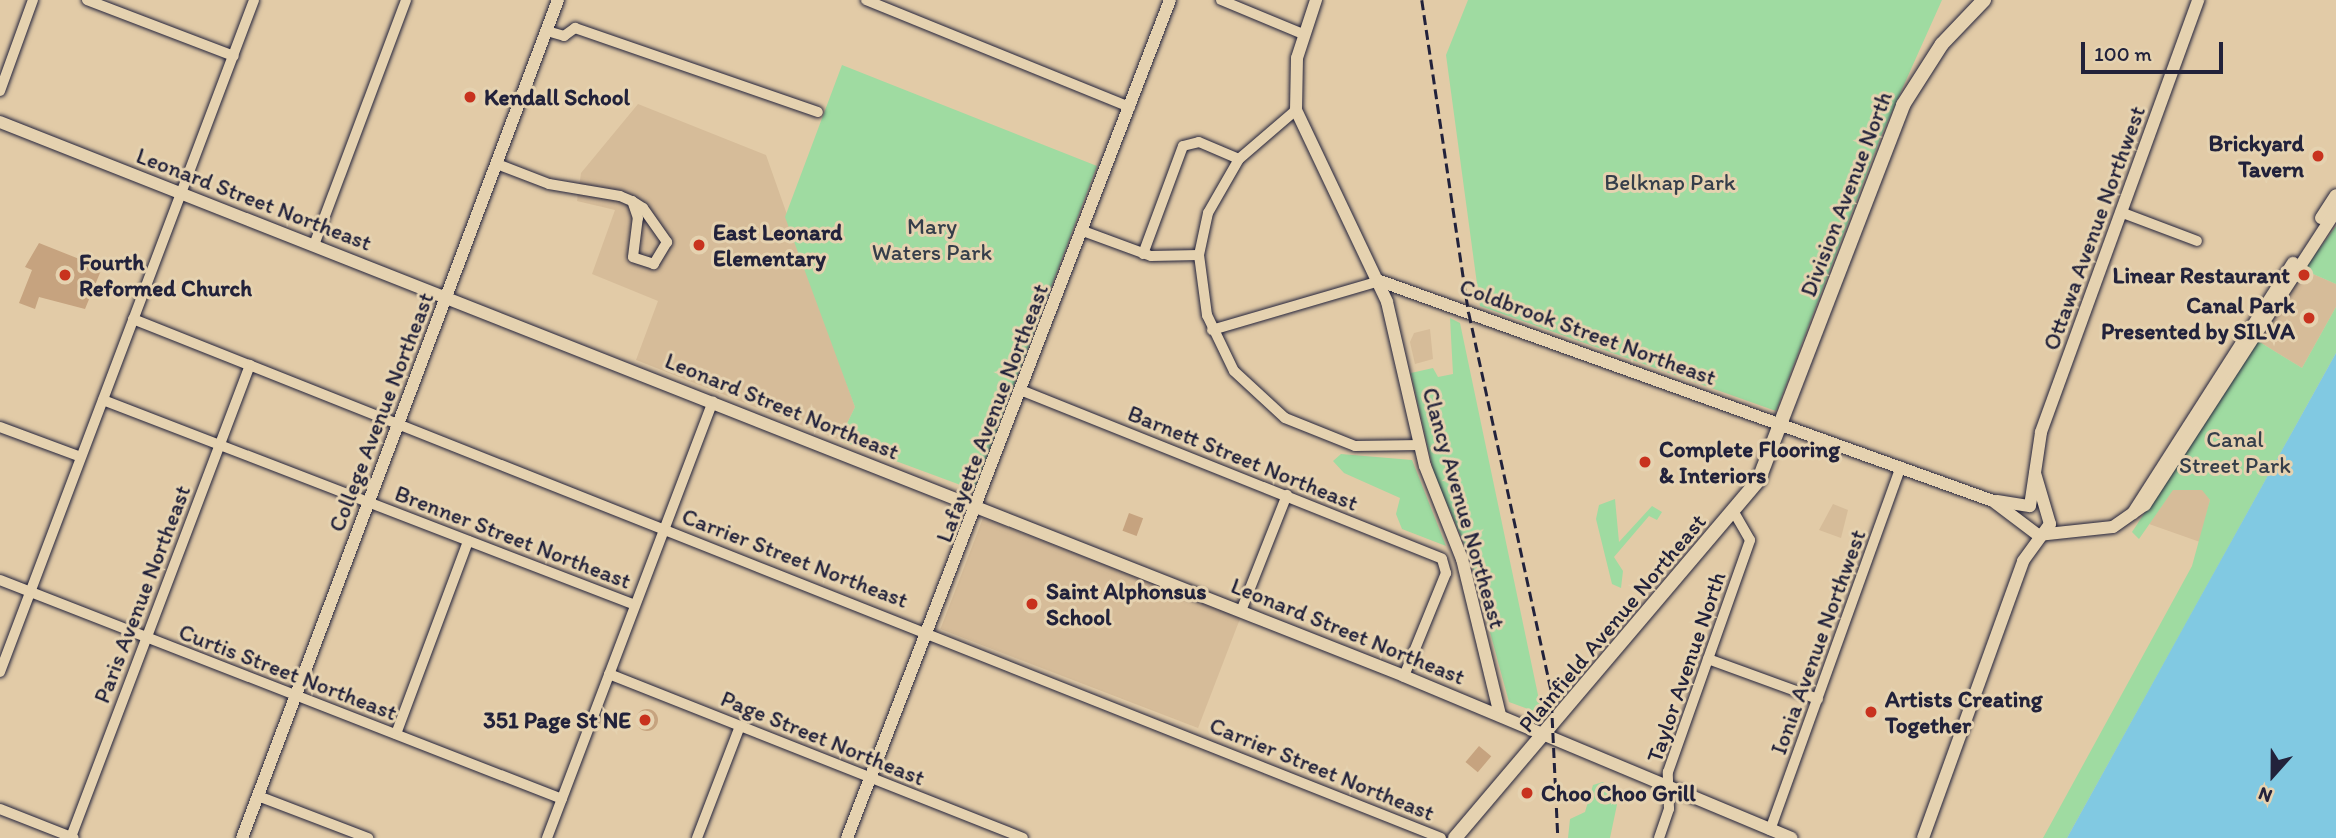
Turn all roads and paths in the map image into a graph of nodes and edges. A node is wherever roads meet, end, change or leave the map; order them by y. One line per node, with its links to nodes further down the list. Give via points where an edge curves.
1 (33, 0): 15 (street)
2 (86, 0): 14 (street)
3 (254, 0): 14 (street)
4 (406, 0): 29 (street)
5 (558, 0): 12 (main road, College Avenue Northeast)
6 (866, 0): 16 (street)
7 (1170, 0): 16 (main road, Lafayette Avenue Northeast)
8 (1221, 0): 13 (street)
9 (1316, 0): 13 (main road, Clancy Avenue Northeast)
10 (1984, 0): 41 (main road, Division Avenue North, via 1942,44 1903,105)
11 (2198, 0): 26 (main road, Ottawa Avenue Northwest)
12 (547, 31): 18 (street, via 564,36 575,28); 21 (main road, College Avenue Northeast)
13 (1303, 34): 17 (main road, Clancy Avenue Northeast, via 1295,71)
14 (234, 56): 22 (street)
15 (0, 91)
16 (1130, 107): 27 (main road, Lafayette Avenue Northeast)
17 (1296, 110): 20 (street); 32 (main road, Clancy Avenue Northeast)
18 (818, 112)
19 (0, 122): 22 (main road, Leonard Street Northeast)
20 (1239, 159): 30 (street, via 1199,142 1183,146); 31 (street, via 1209,213)
21 (496, 164): 24 (street, via 549,184); 33 (main road, College Avenue Northeast)
22 (181, 192): 29 (main road, Leonard Street Northeast); 34 (street)
23 (2336, 195): 54 (main road)
24 (632, 201): 24 (street, via 638,218 633,257 654,264 666,252 663,232)
25 (2336, 211): 54 (main road, via 2159,486)
26 (2123, 213): 28 (street); 47 (main road, Ottawa Avenue Northwest, via 2042,432)
27 (1083, 231): 30 (street); 37 (main road, Lafayette Avenue Northeast)
28 (2197, 241)
29 (314, 245): 33 (main road, Leonard Street Northeast)
30 (1143, 254): 31 (street)
31 (1199, 255): 35 (street)
32 (1380, 281): 35 (street); 41 (main road, Coldbrook Street Northeast); 44 (main road, Clancy Avenue Northeast)
33 (447, 296): 39 (main road, Leonard Street Northeast); 40 (main road, College Avenue Northeast)
34 (133, 319): 36 (street, Carrier Street Northeast); 38 (street)
35 (1212, 330): 44 (street, via 1243,381 1298,426 1355,446)
36 (250, 365): 40 (street, Carrier Street Northeast); 43 (street, Paris Avenue Northeast)
37 (1023, 391): 48 (street, Barnett Street Northeast); 51 (main road, Lafayette Avenue Northeast)
38 (103, 400): 43 (street, Brenner Street Northeast); 45 (street)
39 (713, 401): 51 (main road, Leonard Street Northeast); 57 (street)
40 (399, 424): 50 (main road, College Avenue Northeast); 57 (street, Carrier Street Northeast)
41 (1783, 424): 46 (main road, Coldbrook Street Northeast); 55 (main road, Plainfield Avenue Northeast, via 1759,480)
42 (0, 427): 45 (street)
43 (219, 444): 50 (street, Brenner Street Northeast); 67 (street, Paris Avenue Northeast)
44 (1420, 445): 74 (main road, Clancy Avenue Northeast, via 1462,559)
45 (81, 457): 63 (street)
46 (1901, 467): 49 (main road, Coldbrook Street Northeast); 73 (street, Ionia Avenue Northwest)
47 (2035, 472): 52 (main road, Ottawa Avenue Northwest); 53 (main road, Ottawa Avenue Northwest)
48 (1287, 495): 65 (street); 71 (street, Barnett Street Northeast, via 1446,564)
49 (1993, 500): 52 (main road); 56 (main road)
50 (369, 503): 60 (street, Brenner Street Northeast); 72 (main road, College Avenue Northeast)
51 (979, 507): 65 (main road, Leonard Street Northeast); 66 (main road, Lafayette Avenue Northeast)
52 (2029, 508): 53 (main road); 56 (main road, Ottawa Avenue Northwest)
53 (2046, 511): 58 (main road); 59 (main road, Ottawa Avenue Northwest, via 2050,524)
54 (2133, 513): 58 (main road, via 2113,527)
55 (1735, 514): 68 (street, Taylor Avenue North, via 1750,540); 77 (main road, Plainfield Avenue Northeast)
56 (2022, 525): 59 (main road); 61 (main road)
57 (665, 528): 64 (street); 66 (street, Carrier Street Northeast)
58 (2080, 528): 59 (main road)
59 (2042, 533): 61 (main road)
60 (468, 541): 64 (street, Brenner Street Northeast); 76 (street)
61 (2022, 563): 96 (main road)
62 (0, 580): 63 (street, Curtis Street Northeast)
63 (30, 592): 67 (street, Curtis Street Northeast); 69 (street)
64 (635, 605): 70 (street)
65 (1241, 611): 71 (main road, Leonard Street Northeast)
66 (929, 631): 78 (main road, Lafayette Avenue Northeast); 92 (street, Carrier Street Northeast)
67 (146, 638): 72 (street, Curtis Street Northeast); 85 (street, Paris Avenue Northeast)
68 (1708, 659): 73 (street); 79 (street, Taylor Avenue North, via 1668,772)
69 (0, 672)
70 (609, 674): 75 (street, Page Street Northeast); 81 (street)
71 (1404, 676): 74 (main road, Leonard Street Northeast)
72 (296, 696): 76 (street, Curtis Street Northeast); 80 (main road, College Avenue Northeast)
73 (1818, 699): 83 (street, Ionia Avenue Northwest)
74 (1500, 715): 77 (main road, Leonard Street Northeast)
75 (740, 726): 78 (street, Page Street Northeast); 89 (street)
76 (396, 734): 81 (street, Curtis Street Northeast)
77 (1545, 738): 79 (main road, Leonard Street Northeast); 93 (main road, Plainfield Avenue Northeast)
78 (869, 778): 84 (street, Page Street Northeast); 90 (main road, Lafayette Avenue Northeast)
79 (1668, 791): 83 (main road, Leonard Street Northeast); 94 (street, Taylor Avenue North)
80 (258, 796): 86 (main road, College Avenue Northeast); 87 (street)
81 (562, 799): 88 (street)
82 (0, 809): 85 (street)
83 (1770, 830): 95 (main road, Leonard Street Northeast)
84 (998, 834): 91 (street, Page Street Northeast)
85 (73, 837)
86 (242, 838)
87 (368, 838)
88 (547, 838)
89 (698, 838)
90 (847, 838)
91 (1023, 838)
92 (1441, 838)
93 (1455, 838)
94 (1658, 838)
95 (1791, 838)
96 (1923, 838)

